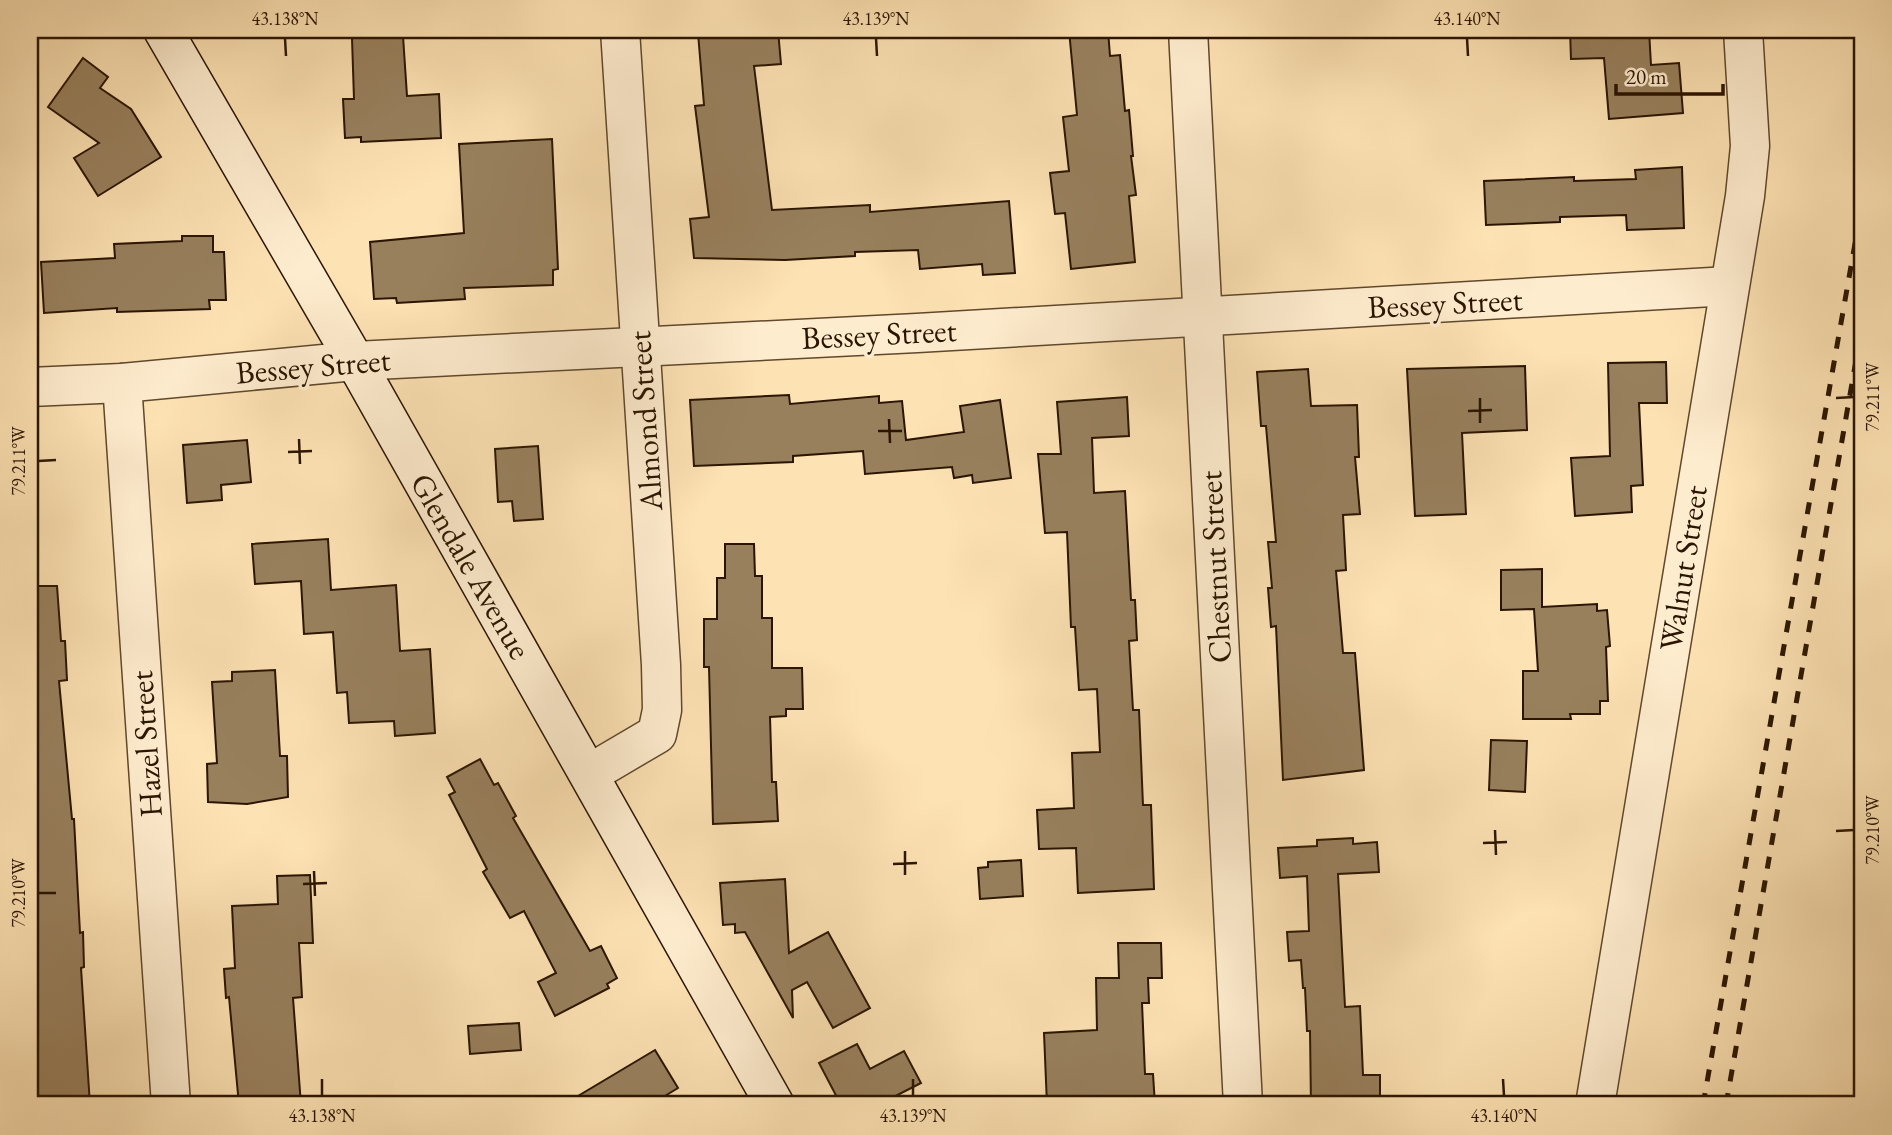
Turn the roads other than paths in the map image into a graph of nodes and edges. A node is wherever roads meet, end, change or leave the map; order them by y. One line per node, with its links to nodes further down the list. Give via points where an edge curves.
1 (163, 30): 8 (street, Glendale Avenue)
2 (620, 30): 7 (street, Almond Street)
3 (1188, 30): 6 (street, Chestnut Street)
4 (1743, 30): 5 (street, Walnut Street, via 1750,146)
5 (1729, 286): 6 (street, Bessey Street); 15 (street, Walnut Street)
6 (1203, 316): 7 (street, Bessey Street); 14 (street, Chestnut Street)
7 (639, 345): 8 (street, Bessey Street); 11 (street, Almond Street, via 662,710 657,734)
8 (355, 360): 9 (street, Bessey Street); 11 (street, Glendale Avenue)
9 (122, 383): 10 (street, Bessey Street); 12 (street, Hazel Street)
10 (30, 387)
11 (589, 774): 13 (street, Glendale Avenue)
12 (171, 1105)
13 (775, 1105)
14 (1243, 1105)
15 (1595, 1105)

